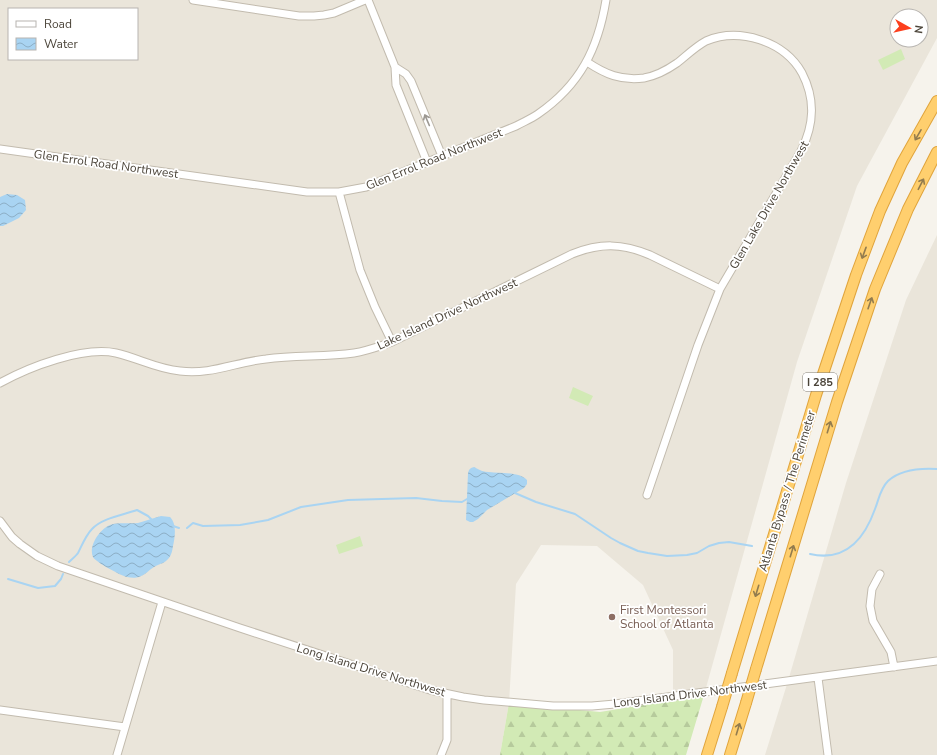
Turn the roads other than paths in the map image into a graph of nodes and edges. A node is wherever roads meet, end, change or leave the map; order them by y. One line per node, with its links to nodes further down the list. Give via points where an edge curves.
1 (193, 0): 4 (street)
2 (367, 0): 4 (street, via 334,13 314,16 299,16); 6 (street)
3 (606, 0): 5 (street, Glen Errol Road Northwest, via 601,27)
4 (232, 3)
5 (587, 62): 10 (street, Glen Errol Road Northwest, via 564,92 537,115); 13 (street, Glen Lake Drive Northwest, via 613,76 644,78 668,69 706,41 741,36 776,47 790,58 801,72 812,105 807,139)
6 (396, 67): 10 (street, one-way to 6, via 406,74); 11 (street, via 396,85)
7 (937, 101): 28 (highway, Atlanta Bypass / The Perimeter / I 285, one-way to 28, bridge, via 898,170 856,275 816,395)
8 (0, 149): 12 (street, Glen Errol Road Northwest, via 307,192)
9 (937, 152): 29 (highway, Atlanta Bypass / The Perimeter / I 285, one-way to 9, bridge, via 855,345 908,209)
10 (442, 156): 11 (street, Glen Errol Road Northwest)
11 (427, 162): 12 (street, Glen Errol Road Northwest, via 366,187)
12 (339, 192): 14 (street, via 360,270)
13 (720, 289): 14 (street, Lake Island Drive Northwest, via 640,250 618,246 596,247 572,254); 16 (street, Glen Lake Drive Northwest, via 698,345)
14 (392, 342): 15 (street, Lake Island Drive Northwest, via 355,353 267,358 197,372 165,369 114,353 84,353 38,366)
15 (0, 383)
16 (647, 495)
17 (0, 521): 19 (street, Long Island Drive Northwest, via 16,540 37,556 58,566)
18 (880, 574): 21 (street, via 872,589 870,606 873,621 891,652)
19 (162, 602): 23 (street, Long Island Drive Northwest, via 379,674); 25 (street)
20 (937, 661): 21 (street, Long Island Drive Northwest)
21 (894, 667): 22 (street, Long Island Drive Northwest)
22 (818, 678): 23 (street, Long Island Drive Northwest, via 592,706 553,706); 30 (street)
23 (448, 694): 27 (street, via 447,740)
24 (0, 710): 25 (street)
25 (125, 727): 26 (street)
26 (117, 755)
27 (441, 755)
28 (707, 755)
29 (730, 755)
30 (828, 755)

